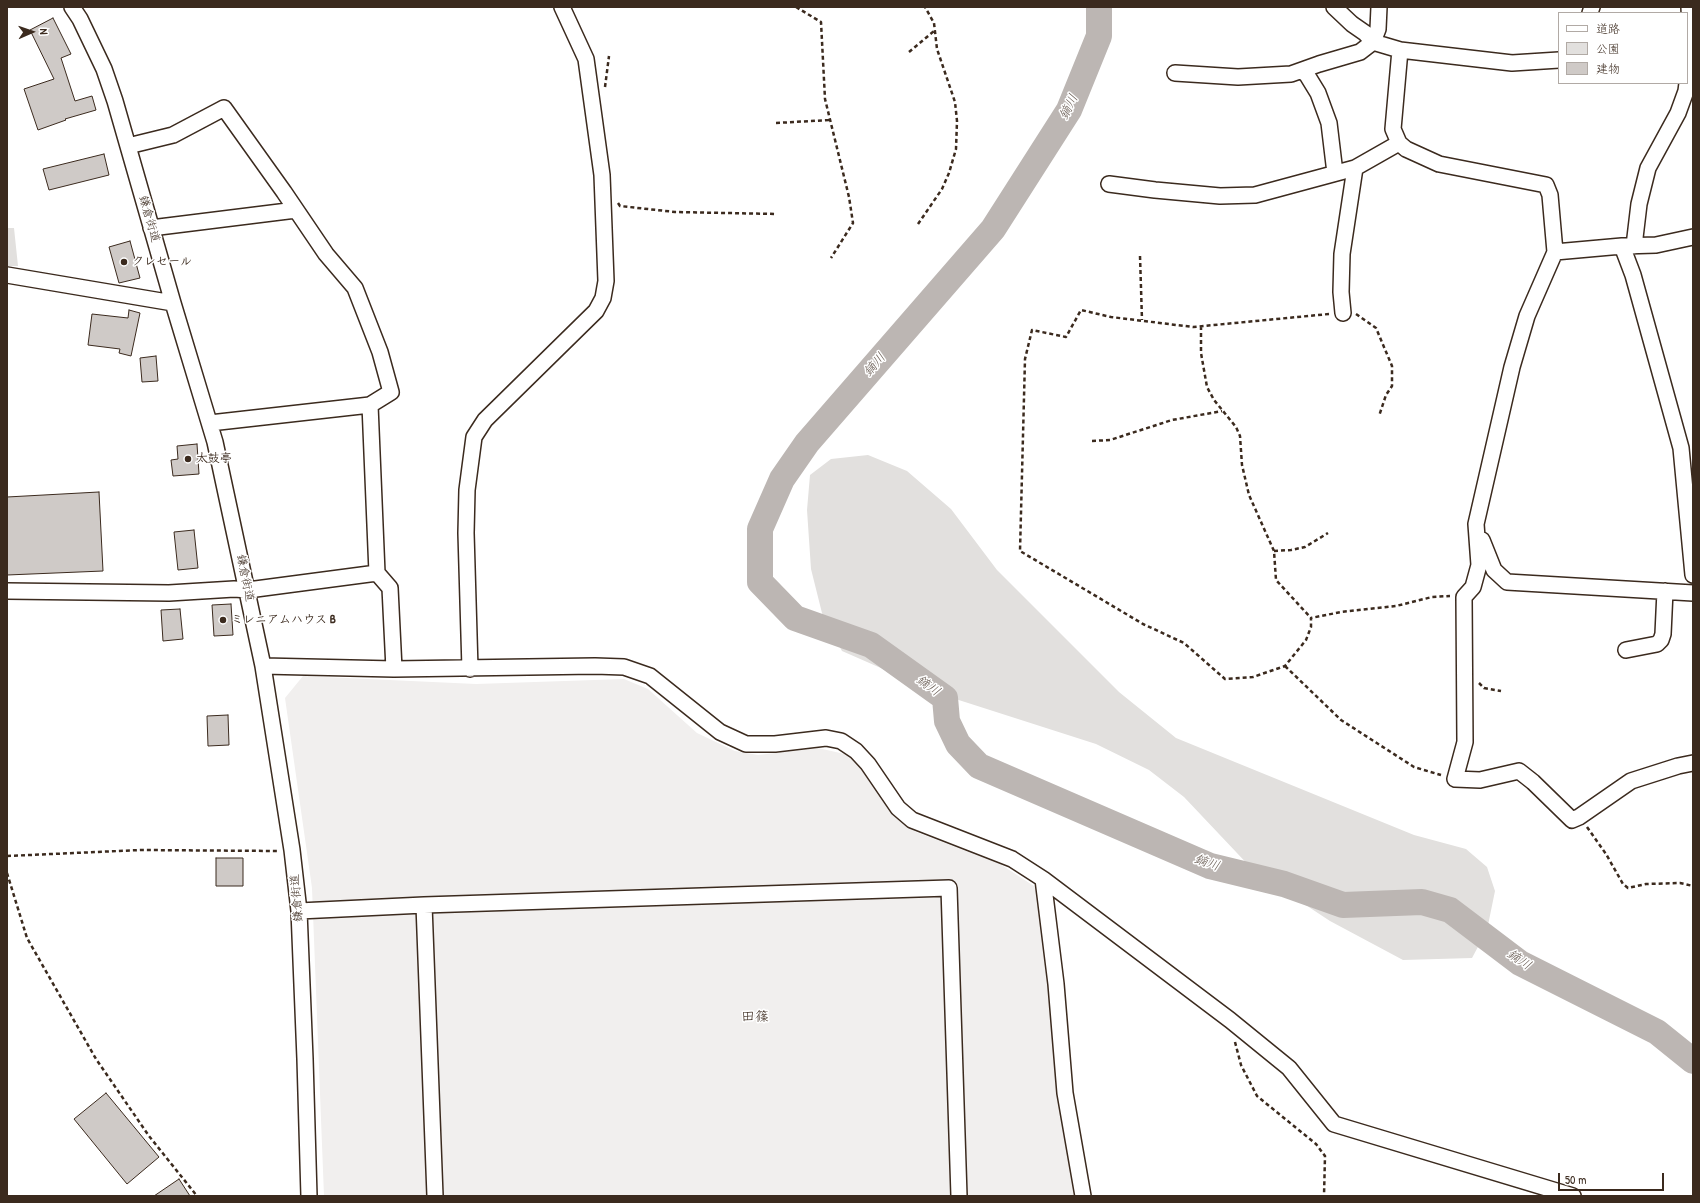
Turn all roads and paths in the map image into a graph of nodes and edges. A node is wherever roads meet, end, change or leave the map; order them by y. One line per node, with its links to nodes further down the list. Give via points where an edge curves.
1 (72, 7): 20 (street, 鎌倉街道, via 104,69)
2 (562, 7): 60 (street, via 586,59 602,175 606,281 603,298 596,311 485,420 474,437 467,490 466,533)
3 (796, 7): 17 (path, via 821,22 824,99)
4 (925, 7): 8 (path, via 934,23)
5 (1334, 7): 9 (street)
6 (1379, 7): 9 (street, via 1378,29)
7 (1689, 7): 15 (street, via 1691,53)
8 (934, 31): 11 (path); 27 (path, via 937,49 955,102 956,149 942,189)
9 (1373, 42): 10 (street); 13 (street, via 1360,52)
10 (1400, 50): 12 (street, via 1512,63); 19 (street, via 1393,129)
11 (909, 52)
12 (1558, 60)
13 (1302, 71): 14 (street, via 1279,76 1238,77); 22 (street, via 1309,77 1318,93 1329,123)
14 (1175, 72)
15 (1688, 76)
16 (1687, 84): 30 (street, via 1678,113 1648,168)
17 (830, 120): 18 (path); 33 (path, via 853,224)
18 (776, 123)
19 (1399, 143): 21 (street); 31 (street, via 1406,149 1439,164 1546,185 1550,195)
20 (128, 146): 25 (street, via 173,135 224,108); 28 (street, 鎌倉街道)
21 (1356, 168): 22 (street); 36 (street, via 1342,254)
22 (1335, 173): 23 (street, via 1255,195 1220,196)
23 (1110, 184)
24 (617, 201): 26 (path, via 620,206 675,212)
25 (296, 210): 28 (street); 39 (street, via 326,254 356,288 380,352 391,392)
26 (777, 214)
27 (918, 224)
28 (151, 228): 35 (street, 鎌倉街道)
29 (1693, 237): 30 (street, via 1656,245)
30 (1628, 246): 31 (street); 48 (street, via 1635,283 1682,448)
31 (1555, 252): 44 (street, via 1527,316 1512,367)
32 (1140, 256): 37 (path)
33 (831, 258)
34 (7, 275): 35 (street)
35 (173, 303): 42 (street, 鎌倉街道)
36 (1343, 313): 38 (path); 41 (path, via 1356,314 1376,328 1392,366 1392,386)
37 (1142, 320): 38 (path); 57 (path, via 1111,317 1081,310 1066,337 1032,330 1024,360 1020,552 1143,624 1184,643 1225,679 1253,677)
38 (1201, 326): 40 (path, via 1201,352 1207,387)
39 (370, 405): 42 (street); 47 (street)
40 (1222, 411): 43 (path, via 1172,420 1110,440); 46 (path, via 1238,431 1249,495)
41 (1379, 416)
42 (210, 423): 49 (street, 鎌倉街道)
43 (1092, 441)
44 (1476, 524): 50 (street, via 1494,570 1507,582); 53 (street, via 1479,564 1473,588)
45 (1328, 533): 46 (path, via 1304,546)
46 (1274, 551): 54 (path, via 1276,580)
47 (377, 573): 49 (street); 59 (street, via 390,588)
48 (1693, 575)
49 (248, 590): 51 (street, via 169,593); 56 (street, 鎌倉街道)
50 (1665, 591): 52 (street); 55 (street, via 1662,640 1657,644)
51 (7, 592)
52 (1693, 593)
53 (1464, 597): 54 (path, via 1432,597 1396,606); 58 (street)
54 (1311, 618): 57 (path, via 1306,640)
55 (1626, 650)
56 (263, 666): 59 (street); 65 (street, 鎌倉街道)
57 (1285, 666): 63 (path, via 1341,720 1377,745 1414,767)
58 (1464, 668): 61 (path, via 1484,688); 63 (street, via 1465,742)
59 (394, 669): 60 (street)
60 (470, 669): 68 (street, via 624,667 650,676 720,732 746,744 775,744 826,738 841,741 856,751 868,764 898,808 912,820 1012,858)
61 (1501, 691)
62 (1693, 763): 64 (street, via 1631,782)
63 (1455, 779): 64 (street, via 1480,780 1519,771 1572,820)
64 (1579, 817): 69 (path, via 1628,888 1646,884 1680,883)
65 (292, 850): 66 (path, via 141,850); 71 (street, 鎌倉街道)
66 (7, 856)
67 (7, 873): 73 (path, via 27,938 96,1059 149,1136)
68 (1043, 879): 72 (street); 77 (street, via 1056,984 1065,1093)
69 (1693, 886)
70 (424, 905): 71 (street); 75 (street); 76 (street, via 949,888)
71 (299, 911): 74 (street, 鎌倉街道)
72 (1237, 1026): 78 (path, via 1234,1041 1240,1065 1257,1096 1316,1144 1325,1156); 79 (street, via 1289,1068 1334,1124)
73 (197, 1196)
74 (309, 1196)
75 (435, 1196)
76 (959, 1196)
77 (1083, 1196)
78 (1324, 1196)
79 (1573, 1196)

